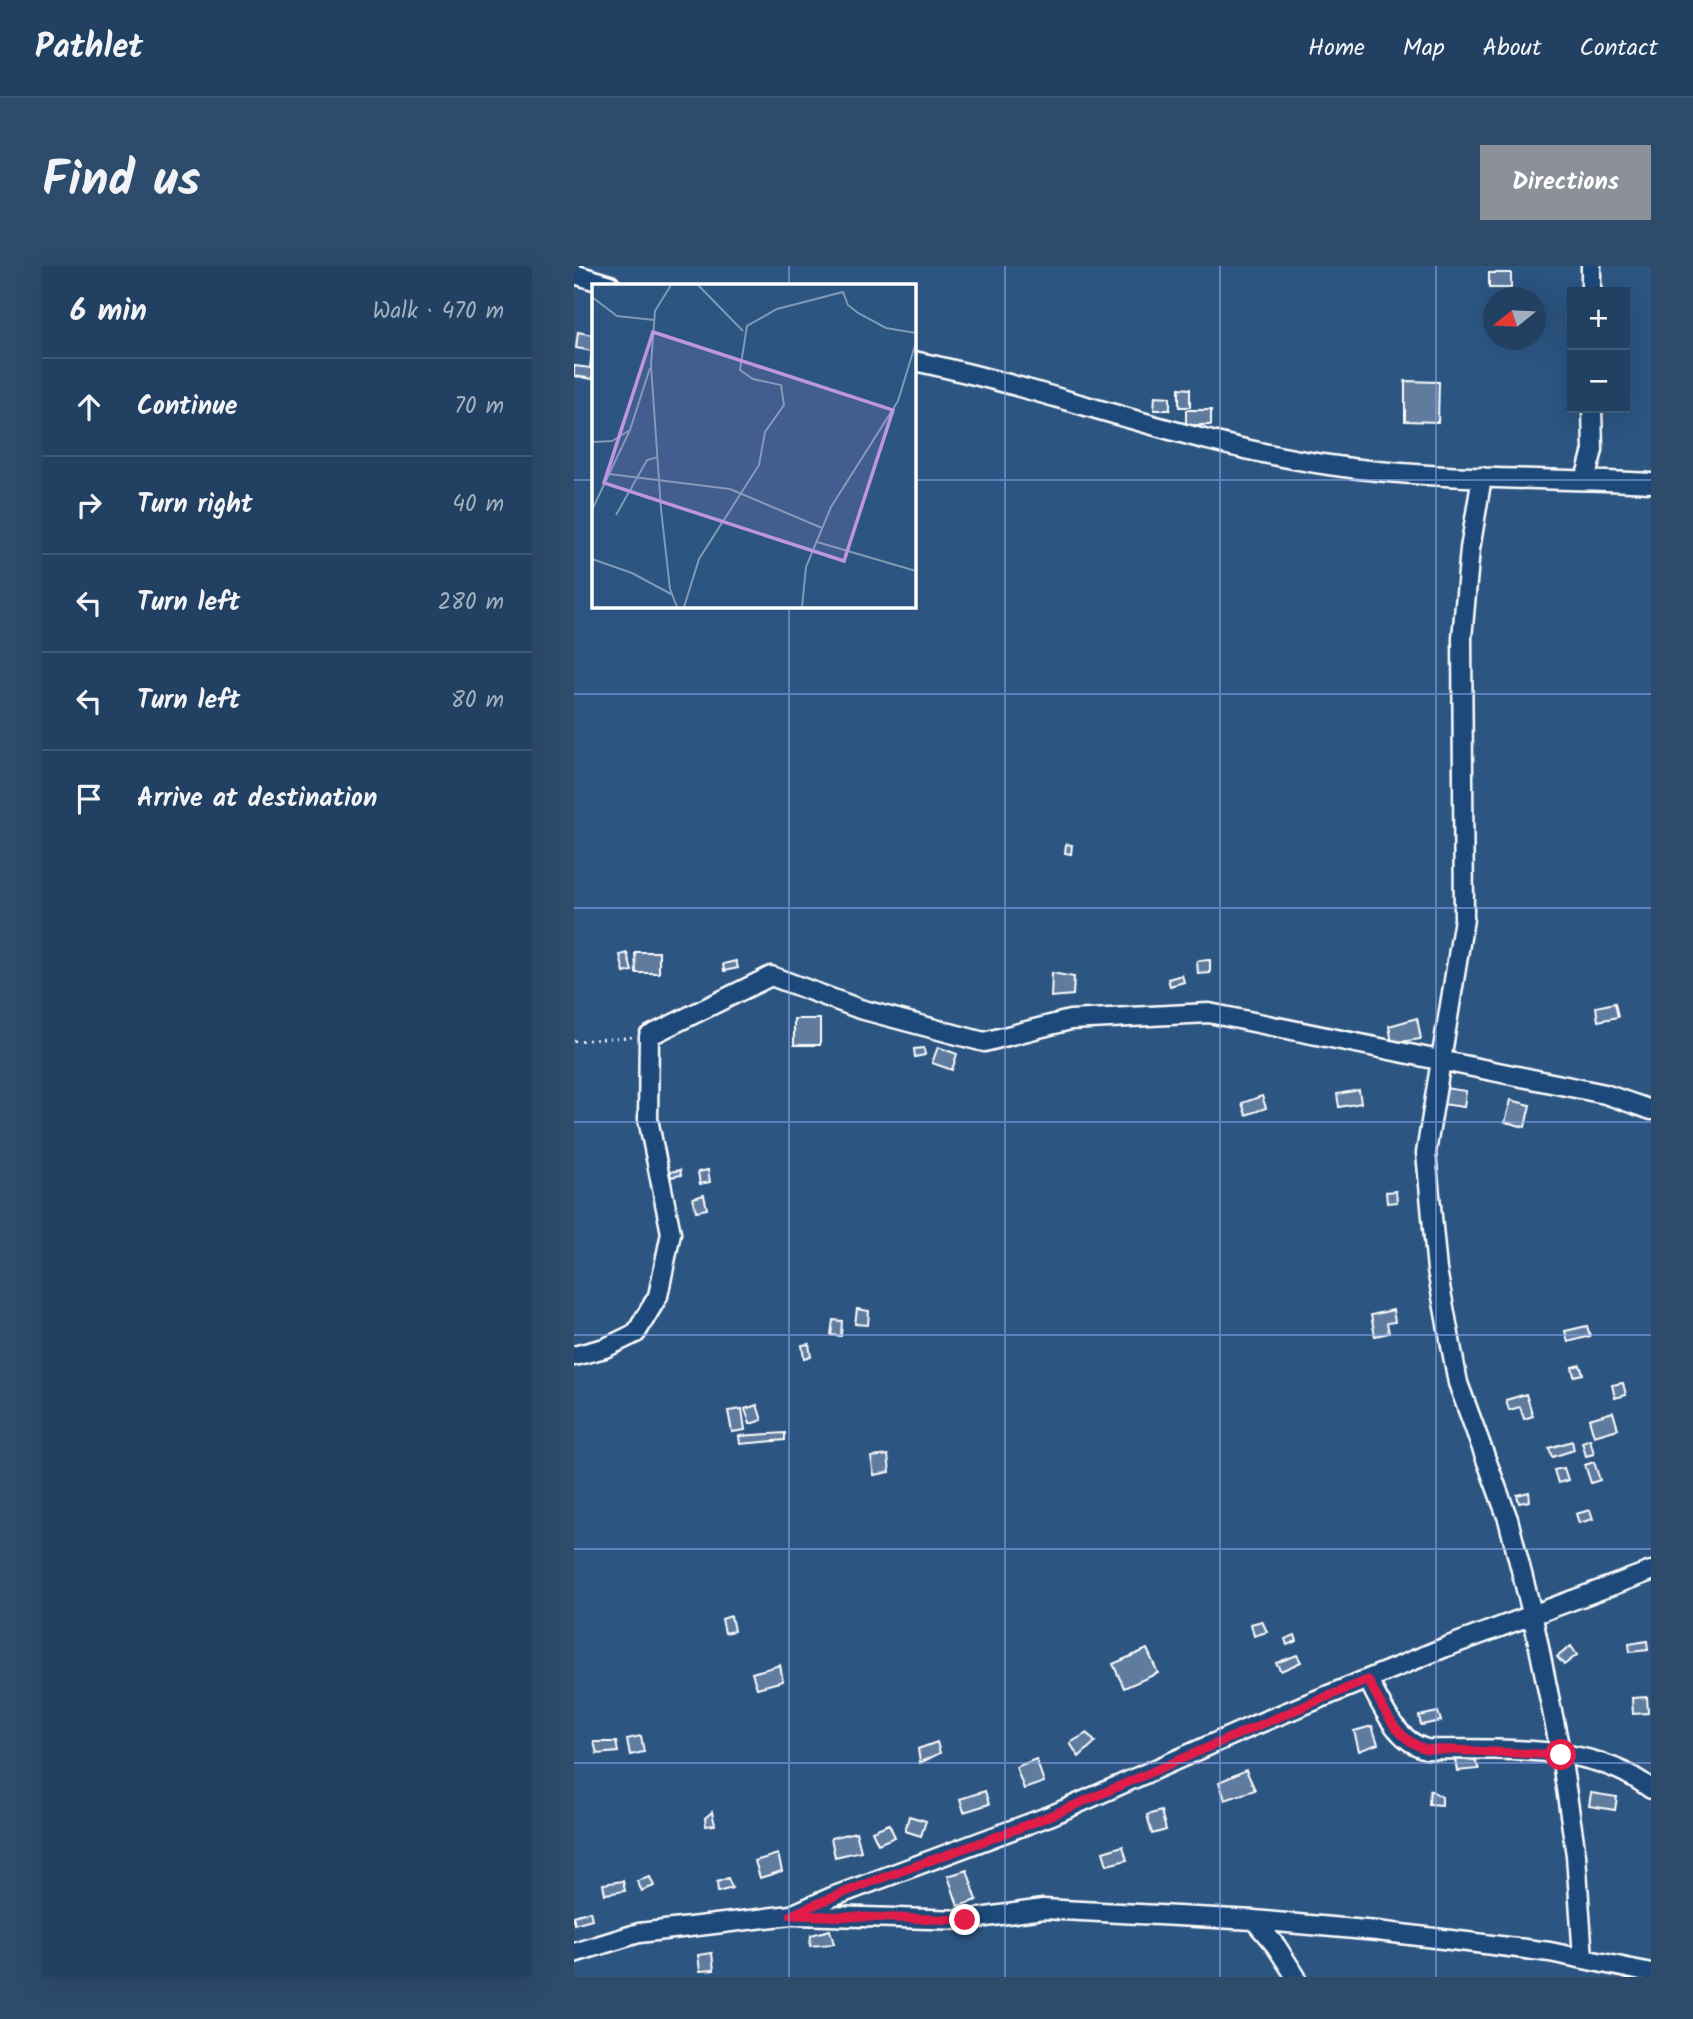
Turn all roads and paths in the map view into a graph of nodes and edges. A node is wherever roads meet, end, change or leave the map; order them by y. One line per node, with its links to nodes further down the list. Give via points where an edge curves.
1 (1591, 266): 4 (street)
2 (574, 274): 3 (street)
3 (607, 284)
4 (1591, 287)
5 (915, 361): 7 (street, via 985,375 1199,439 1330,466)
6 (1592, 413): 8 (street, via 1593,450)
7 (1482, 477): 8 (street); 12 (street, via 1462,638 1464,919)
8 (1585, 480): 9 (street)
9 (1651, 483)
10 (649, 1036): 11 (path); 12 (street, via 771,976 860,1009 984,1042 1070,1020 1209,1013); 14 (street, via 648,1119 671,1233 658,1296 636,1332 605,1348)
11 (574, 1041)
12 (1441, 1063): 13 (street, via 1605,1094); 16 (street, via 1426,1153 1437,1270 1458,1383 1508,1519)
13 (1651, 1110)
14 (574, 1356)
15 (1651, 1571): 16 (street)
16 (1532, 1612): 17 (street); 18 (street)
17 (1368, 1680): 18 (street, via 1393,1725 1412,1744 1426,1749); 20 (street, via 1052,1815)
18 (1561, 1755): 19 (street, via 1605,1764); 23 (street, via 1576,1855)
19 (1651, 1788)
20 (791, 1915): 21 (street, via 965,1920 1043,1909); 22 (street, via 639,1933)
21 (1254, 1920): 23 (street, via 1399,1933); 25 (street)
22 (574, 1953)
23 (1583, 1958): 24 (street)
24 (1651, 1973)
25 (1296, 1977)

